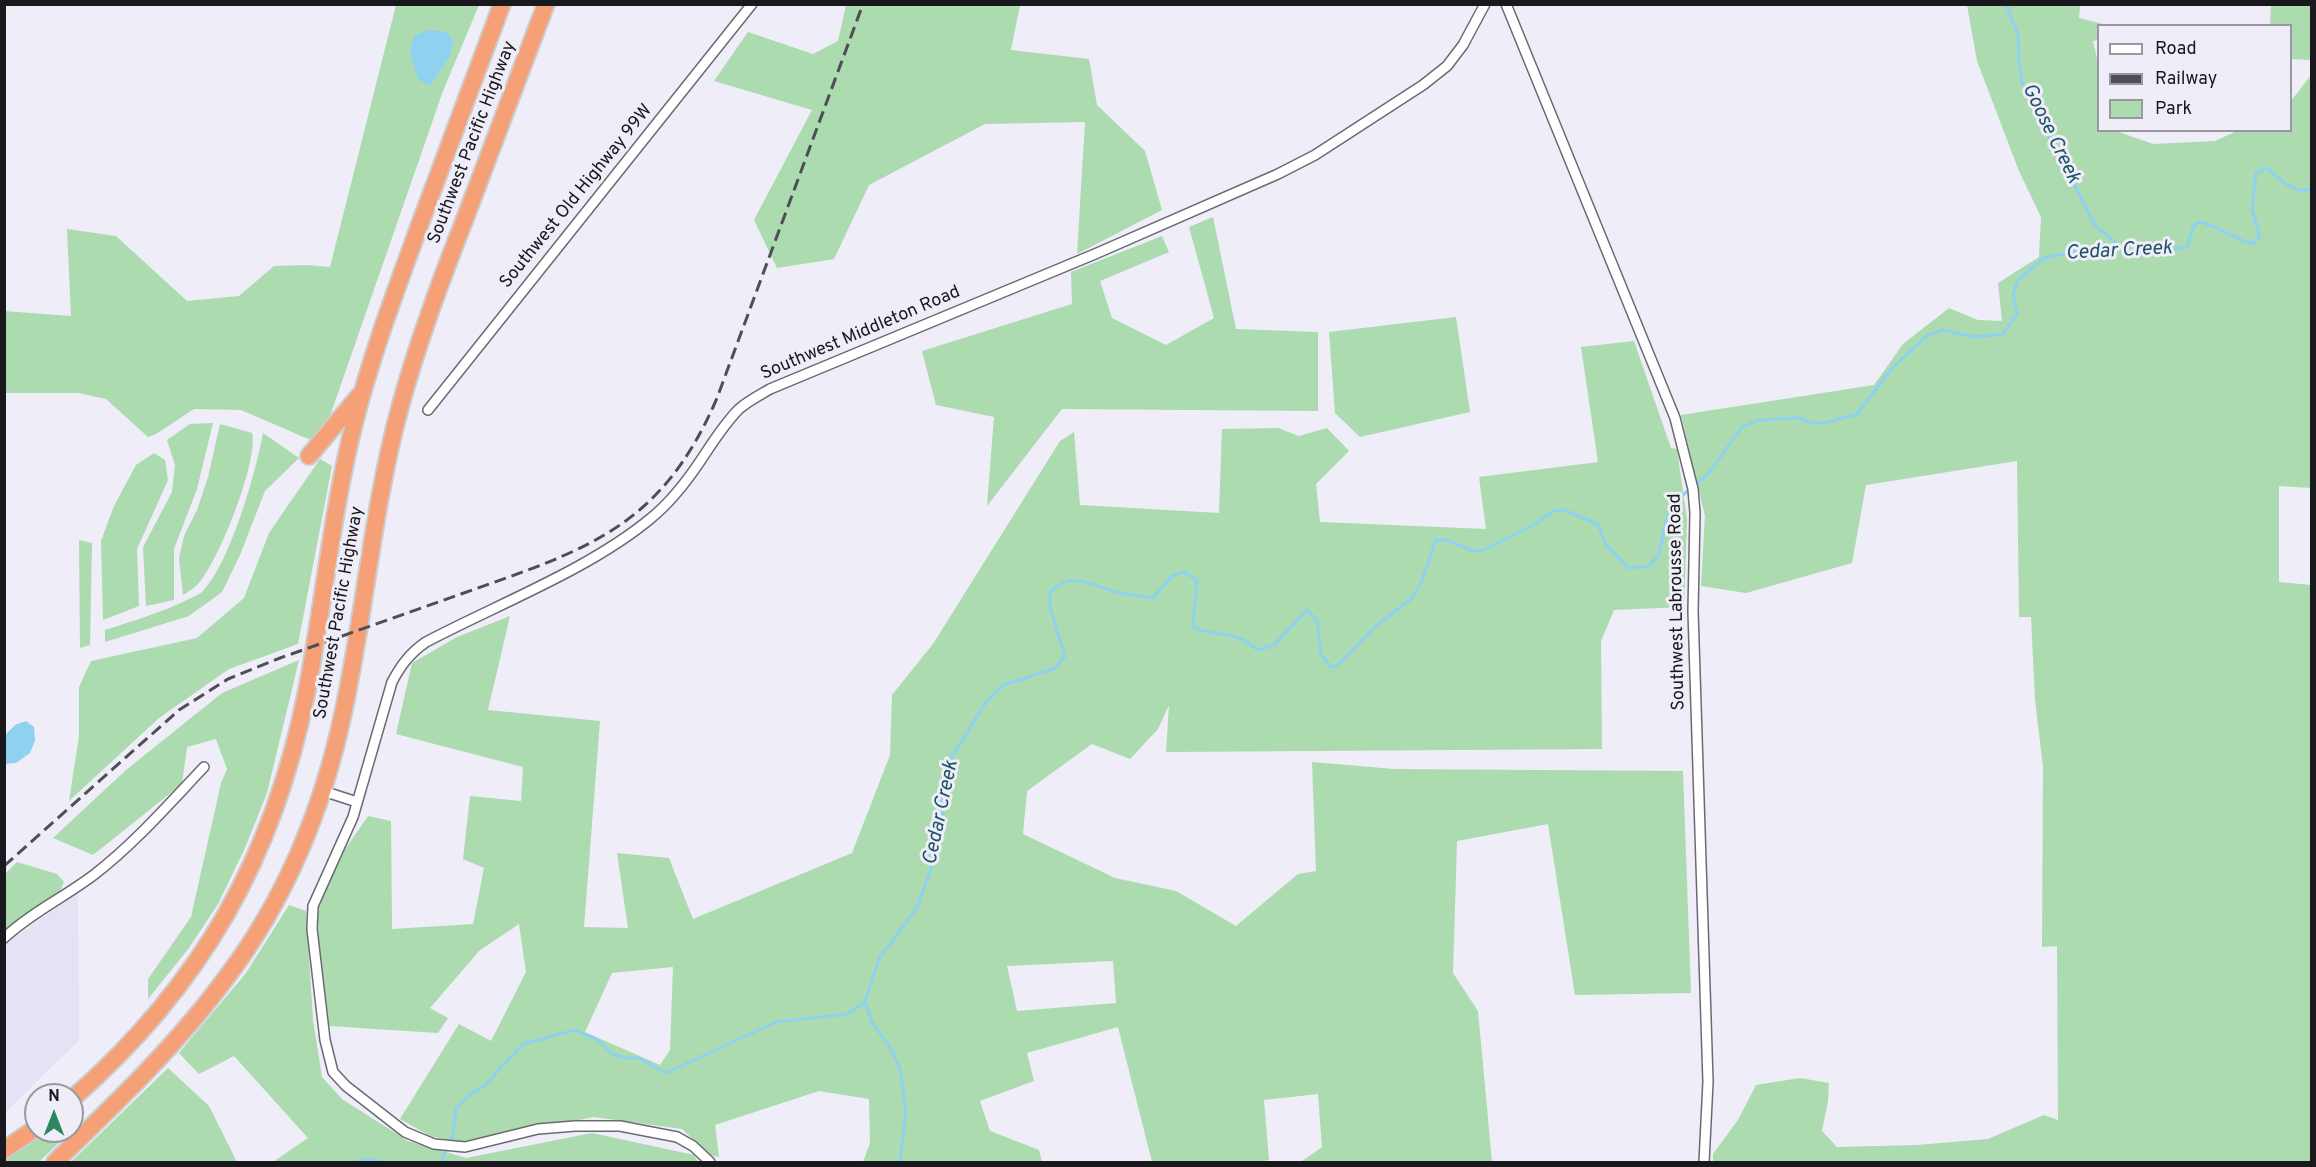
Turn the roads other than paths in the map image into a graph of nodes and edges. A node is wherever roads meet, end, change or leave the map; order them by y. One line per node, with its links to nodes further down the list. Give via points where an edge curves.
1 (502, 4): 6 (highway, Southwest Pacific Highway, via 398,285)
2 (546, 4): 10 (highway, Southwest Pacific Highway, via 432,306 402,401 383,478 344,708)
3 (752, 4): 7 (street, Southwest Old Highway 99W)
4 (1485, 4): 11 (street, Southwest Middleton Road, via 1447,66 1315,154 1106,249 796,377 741,407 675,494 622,540 411,653 393,682)
5 (1506, 4): 18 (street, Southwest Labrousse Road, via 1675,418 1693,489 1693,612 1708,1082)
6 (364, 391): 8 (highway); 13 (highway, Southwest Pacific Highway, via 345,463 307,692 267,831 226,915 179,987)
7 (428, 410)
8 (309, 456)
9 (204, 768): 12 (street, via 111,860)
10 (322, 791): 11 (street); 16 (highway, Southwest Pacific Highway, via 283,885 228,976 166,1050)
11 (357, 802): 17 (street, Southwest Middleton Road, via 313,906 312,929 328,1057 333,1072 346,1086 405,1132 450,1147 483,1144 538,1129 620,1126 677,1137)
12 (4, 938)
13 (84, 1087)
14 (24, 1136): 15 (highway)
15 (4, 1150)
16 (56, 1162)
17 (710, 1162)
18 (1704, 1162)

